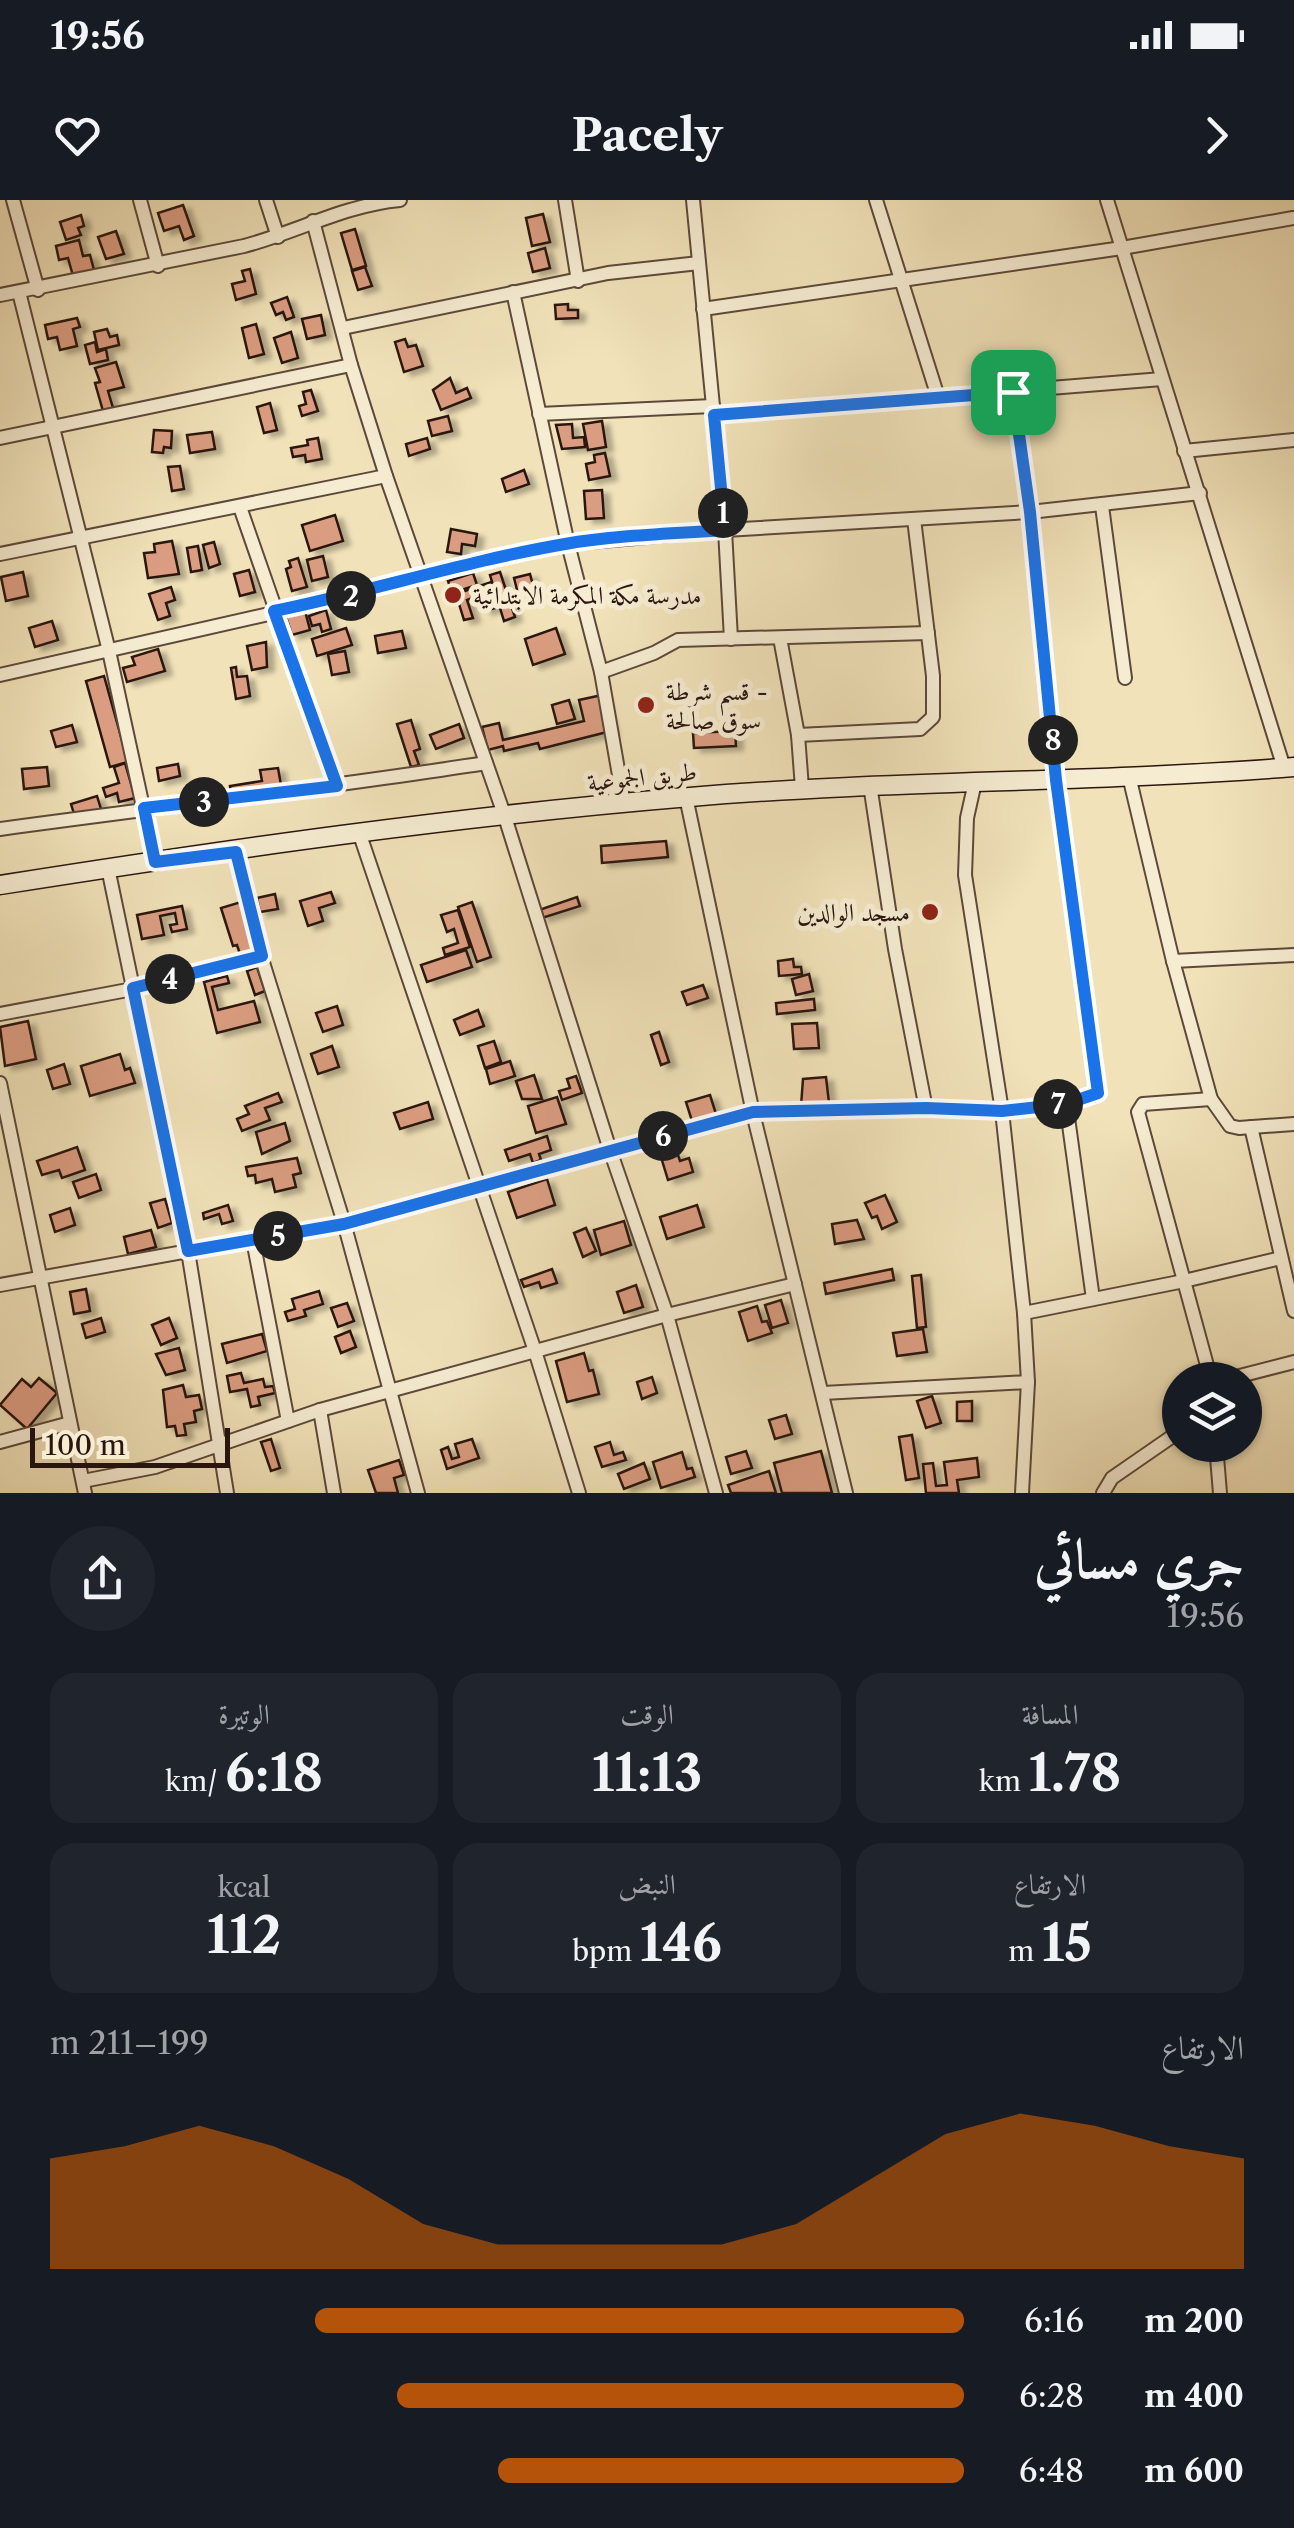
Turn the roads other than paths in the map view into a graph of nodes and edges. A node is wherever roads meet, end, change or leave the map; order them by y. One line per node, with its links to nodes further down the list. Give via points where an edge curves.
1 (13, 200): 18 (street)
2 (140, 200): 15 (street)
3 (266, 200): 12 (street)
4 (400, 200): 10 (street)
5 (565, 200): 17 (street)
6 (693, 200): 14 (street)
7 (876, 200): 16 (street)
8 (1107, 200): 13 (street)
9 (1289, 200): 11 (street)
10 (313, 221): 12 (street); 23 (street)
11 (1293, 222): 13 (street)
12 (278, 237): 15 (street)
13 (1122, 248): 16 (street); 25 (street)
14 (699, 263): 17 (street); 22 (street)
15 (158, 266): 18 (street)
16 (902, 280): 22 (street); 27 (street)
17 (578, 281): 20 (street)
18 (38, 290): 19 (street)
19 (19, 292): 21 (street); 30 (street)
20 (513, 292): 23 (street); 29 (street)
21 (0, 294)
22 (703, 309): 28 (street)
23 (342, 328): 24 (street)
24 (351, 365): 30 (street); 34 (street)
25 (1162, 380): 26 (street); 33 (street)
26 (1013, 392): 27 (street); 38 (street)
27 (938, 398): 28 (street)
28 (714, 410): 29 (street); 40 (street)
29 (539, 414): 42 (street)
30 (52, 426): 31 (street); 41 (street)
31 (0, 438)
32 (1294, 440): 33 (street)
33 (1184, 451): 35 (street)
34 (386, 476): 36 (street); 44 (street)
35 (1200, 493): 37 (street); 55 (street)
36 (240, 506): 41 (street); 45 (street)
37 (1102, 506): 38 (street); 52 (street)
38 (1030, 512): 39 (street); 57 (street)
39 (914, 518): 40 (street); 46 (street)
40 (725, 530): 42 (street); 48 (street)
41 (80, 538): 43 (street); 49 (street)
42 (568, 544): 44 (street); 50 (street)
43 (0, 554)
44 (420, 575): 45 (street); 54 (street)
45 (274, 611): 49 (street); 60 (street)
46 (928, 633): 47 (street); 53 (street, via 935,696 929,724)
47 (780, 638): 48 (street); 53 (street)
48 (731, 639): 50 (street, via 678,640)
49 (109, 651): 51 (street); 64 (street)
50 (601, 672): 63 (street)
51 (0, 675)
52 (1126, 678)
53 (798, 735): 61 (street)
54 (486, 763): 60 (street); 65 (street)
55 (1289, 768): 56 (main road, طريق الجموعية)
56 (1129, 776): 57 (main road, طريق الجموعية); 74 (street)
57 (1056, 780): 58 (main road, طريق الجموعية); 79 (street, via 1098,1088 1094,1096)
58 (975, 782): 59 (main road, طريق الجموعية); 81 (street, via 965,875)
59 (870, 785): 61 (main road, طريق الجموعية); 80 (street)
60 (337, 786): 64 (street)
61 (802, 788): 62 (main road, طريق الجموعية)
62 (686, 797): 63 (main road, طريق الجموعية); 82 (street)
63 (624, 804): 65 (main road, طريق الجموعية)
64 (144, 808): 66 (street); 69 (street)
65 (505, 817): 67 (main road, طريق الجموعية); 86 (street)
66 (0, 829)
67 (360, 834): 68 (main road, طريق الجموعية); 87 (street)
68 (236, 852): 69 (main road, طريق الجموعية); 73 (street)
69 (155, 862): 70 (main road, طريق الجموعية)
70 (108, 868): 71 (main road, طريق الجموعية); 75 (street)
71 (0, 884)
72 (1294, 955): 74 (street)
73 (262, 956): 75 (street); 88 (street)
74 (1173, 960): 78 (street)
75 (133, 988): 76 (street); 90 (street)
76 (0, 1014)
77 (0, 1083): 85 (street)
78 (1210, 1099): 84 (street, via 1230,1126); 93 (street, via 1139,1107)
79 (1066, 1104): 81 (street); 96 (street)
80 (926, 1108): 81 (street); 82 (street)
81 (1002, 1111): 98 (street)
82 (753, 1112): 86 (street); 94 (street)
83 (1294, 1124): 84 (street)
84 (1252, 1127): 91 (street)
85 (6, 1138): 92 (street)
86 (610, 1150): 87 (street); 99 (street)
87 (479, 1186): 88 (street); 100 (street)
88 (344, 1224): 89 (street); 105 (street)
89 (253, 1240): 90 (street); 108 (street)
90 (188, 1251): 92 (street); 112 (street)
91 (1281, 1258): 93 (street); 97 (street)
92 (40, 1277): 95 (street); 109 (street)
93 (1184, 1281): 96 (street); 101 (street)
94 (794, 1284): 99 (street); 106 (street)
95 (0, 1285)
96 (1092, 1298): 98 (street)
97 (1294, 1311)
98 (1024, 1312): 104 (street)
99 (667, 1315): 100 (street); 120 (street)
100 (535, 1352): 105 (street); 119 (street)
101 (1206, 1362)
102 (1294, 1362): 103 (street)
103 (1262, 1370)
104 (1028, 1382): 106 (street); 122 (street)
105 (391, 1392): 107 (street); 118 (street)
106 (823, 1393): 121 (street)
107 (320, 1410): 108 (street); 117 (street)
108 (288, 1421): 112 (street)
109 (70, 1422): 110 (street); 115 (street)
110 (0, 1442)
111 (1162, 1443): 114 (street)
112 (220, 1444): 115 (street); 116 (street)
113 (1217, 1462): 125 (street)
114 (1112, 1478): 123 (street); 124 (street)
115 (84, 1487)
116 (228, 1493)
117 (334, 1493)
118 (418, 1493)
119 (578, 1493)
120 (716, 1493)
121 (846, 1493)
122 (1022, 1493)
123 (1103, 1493)
124 (1114, 1493)
125 (1220, 1493)

